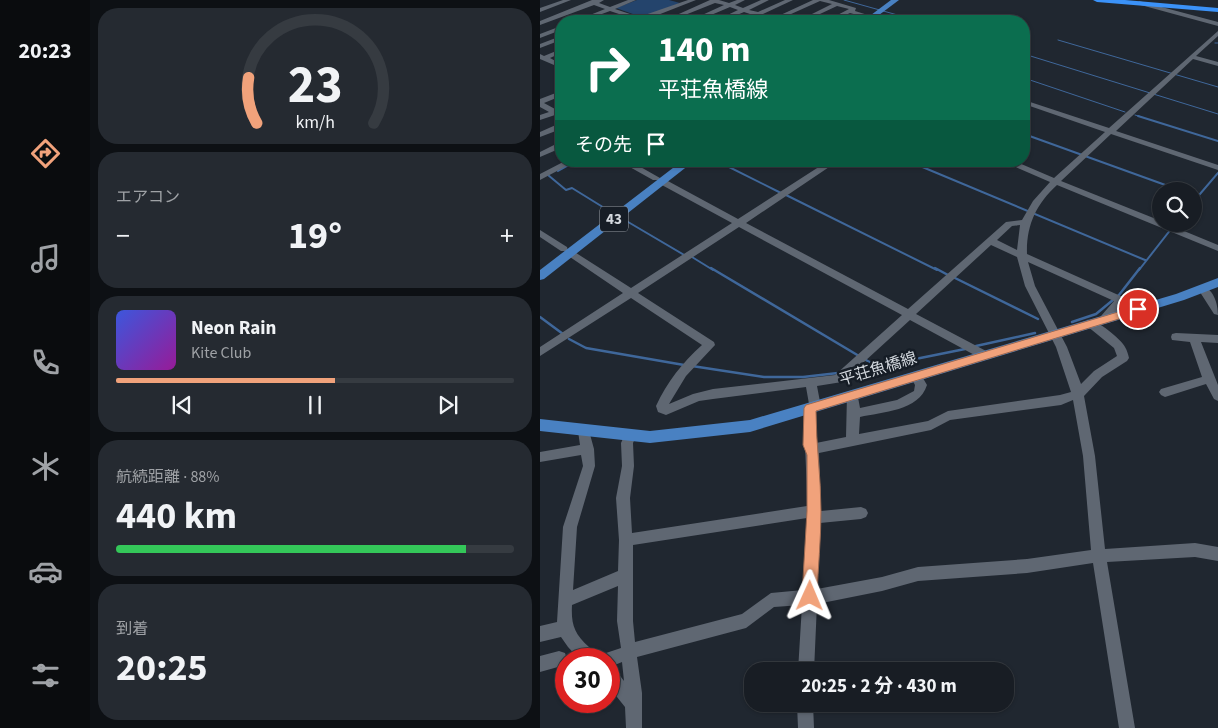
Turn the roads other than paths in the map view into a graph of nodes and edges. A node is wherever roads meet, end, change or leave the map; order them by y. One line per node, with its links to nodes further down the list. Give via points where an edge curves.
1 (568, 0): 22 (street)
2 (633, 0): 21 (street)
3 (691, 0): 26 (street)
4 (715, 0): 19 (street); 34 (street)
5 (742, 0): 19 (street)
6 (766, 0): 23 (street)
7 (790, 0): 28 (street)
8 (818, 0): 37 (street)
9 (822, 0): 17 (street)
10 (888, 0): 24 (main road)
11 (895, 0): 24 (main road)
12 (1097, 0): 18 (highway)
13 (1128, 0): 20 (highway)
14 (1158, 0): 20 (highway)
15 (1187, 0): 20 (highway)
16 (594, 1): 21 (street); 30 (street)
17 (837, 4): 25 (street, via 854,9); 38 (street)
18 (1139, 4): 20 (highway); 46 (street)
19 (730, 5): 23 (street); 35 (street)
20 (1218, 6)
21 (610, 9): 27 (street); 31 (street)
22 (540, 10)
23 (744, 10): 28 (street); 36 (street)
24 (878, 10): 41 (main road)
25 (850, 11): 39 (street); 40 (street)
26 (659, 13): 32 (street); 33 (street)
27 (624, 14)
28 (758, 14)
29 (540, 15): 43 (street)
30 (560, 15)
31 (594, 15)
32 (654, 15)
33 (665, 15)
34 (680, 15)
35 (706, 15)
36 (732, 15)
37 (787, 15)
38 (814, 15)
39 (842, 15)
40 (857, 15)
41 (872, 15)
42 (555, 17): 43 (street)
43 (550, 19): 44 (street); 45 (street)
44 (555, 21)
45 (540, 22)
46 (1218, 24)
47 (555, 30): 49 (street)
48 (1218, 33): 53 (street)
49 (540, 36)
50 (555, 40): 51 (street)
51 (540, 46)
52 (555, 53): 54 (street)
53 (1192, 56): 56 (street); 64 (street)
54 (542, 57): 55 (street)
55 (555, 62)
56 (1218, 64)
57 (555, 96): 58 (street)
58 (540, 103): 60 (street)
59 (1030, 104): 64 (street)
60 (555, 110)
61 (555, 113): 62 (street)
62 (540, 118)
63 (555, 129): 65 (street)
64 (1111, 131): 75 (street); 79 (street)
65 (540, 135)
66 (555, 148): 67 (street)
67 (540, 156)
68 (540, 167): 76 (street)
69 (560, 167): 76 (street)
70 (634, 167): 78 (street)
71 (673, 167): 78 (main road, 43)
72 (680, 167): 78 (main road, 43)
73 (824, 167): 81 (street)
74 (1021, 167): 79 (street)
75 (1218, 168)
76 (550, 172): 77 (street)
77 (540, 177)
78 (659, 180): 81 (street); 85 (main road, 43)
79 (1056, 181): 80 (street, via 1038,198); 84 (street)
80 (1029, 215): 83 (street, via 1009,224); 86 (street)
81 (739, 223): 91 (street); 93 (street)
82 (540, 233): 85 (street)
83 (990, 241): 86 (street); 93 (street)
84 (1218, 248)
85 (567, 251): 87 (main road, 43); 88 (main road, 43); 91 (street)
86 (1022, 256): 94 (street, via 1117,298); 96 (street, via 1027,279)
87 (540, 268)
88 (540, 276)
89 (1218, 282): 90 (main road, 平荘魚橋線)
90 (1203, 289): 92 (street); 94 (main road, 平荘魚橋線)
91 (631, 293): 101 (street); 104 (street, via 710,345 687,365 668,392 683,403 713,394)
92 (1218, 312)
93 (910, 314): 100 (street); 104 (street, via 838,379)
94 (1105, 319): 95 (main road, 平荘魚橋線)
95 (1090, 323): 96 (main road, 平荘魚橋線); 106 (street, via 1118,345 1123,358 1098,374)
96 (1054, 332): 100 (main road, 平荘魚橋線); 106 (street)
97 (1176, 338): 98 (street)
98 (1194, 338): 99 (street); 103 (street)
99 (1218, 339)
100 (976, 350): 102 (main road, 平荘魚橋線)
101 (540, 352)
102 (916, 376): 107 (main road, 平荘魚橋線); 110 (street, via 920,380 920,392 910,400)
103 (1209, 379): 105 (street); 108 (street)
104 (812, 383): 109 (street)
105 (1165, 392)
106 (1078, 394): 114 (street, via 1054,402 948,416 931,424); 122 (street, via 1085,426)
107 (853, 396): 109 (main road, 平荘魚橋線); 110 (street)
108 (1218, 396)
109 (812, 408): 113 (main road, 平荘魚橋線, via 750,426 673,435); 116 (street)
110 (854, 414): 114 (street)
111 (540, 425): 112 (main road, 平荘魚橋線)
112 (584, 431): 113 (main road, 平荘魚橋線); 115 (street)
113 (630, 436): 120 (street, via 623,498)
114 (852, 440): 116 (street)
115 (588, 449): 117 (street); 125 (street, via 589,466 570,527)
116 (812, 449): 119 (street)
117 (540, 457)
118 (861, 513): 119 (street)
119 (814, 515): 120 (street); 124 (street)
120 (626, 540): 123 (street)
121 (1218, 554): 122 (street, via 1195,550)
122 (1099, 556): 124 (street, via 1027,566 918,574 882,584); 139 (street)
123 (625, 575): 125 (street); 129 (street)
124 (810, 596): 129 (street, via 772,600 746,620); 132 (street)
125 (566, 600): 126 (street)
126 (565, 628): 127 (street); 128 (street)
127 (540, 634)
128 (579, 648)
129 (629, 652): 130 (street); 135 (street)
130 (620, 656)
131 (555, 660): 133 (street)
132 (806, 662)
133 (540, 664)
134 (620, 688): 135 (street)
135 (633, 704): 137 (street)
136 (805, 712): 138 (street)
137 (634, 728)
138 (806, 728)
139 (1128, 728)

